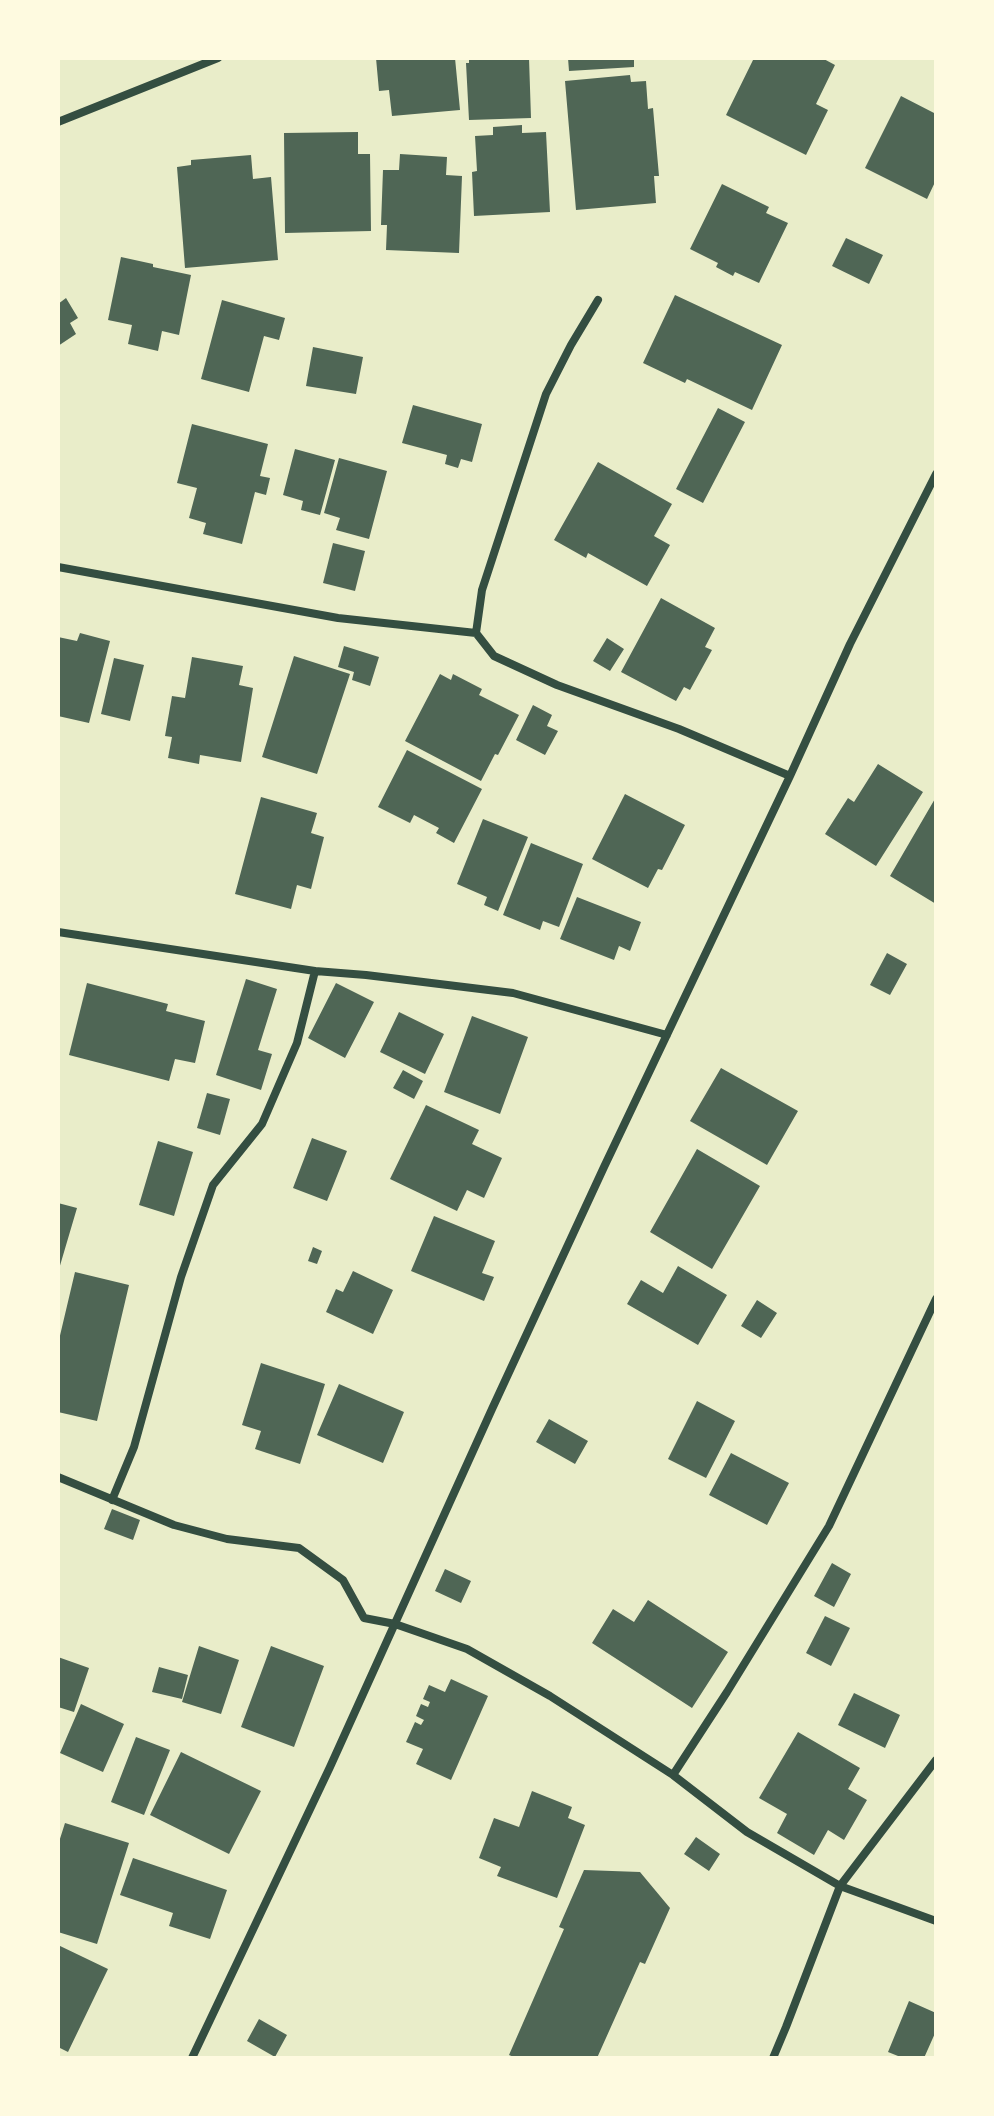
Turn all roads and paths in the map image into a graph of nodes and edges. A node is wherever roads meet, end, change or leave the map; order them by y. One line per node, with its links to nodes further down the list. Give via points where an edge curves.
1 (218, 58): 2 (street)
2 (58, 122)
3 (598, 300): 6 (street, via 546,394 482,590)
4 (936, 474): 7 (street)
5 (58, 567): 6 (street, via 338,618)
6 (476, 633): 7 (street, via 494,656)
7 (790, 776): 10 (street)
8 (58, 932): 9 (street)
9 (315, 971): 10 (street, via 513,993); 13 (street, via 297,1043 262,1124 213,1185 181,1277 134,1447)
10 (667, 1035): 14 (street)
11 (936, 1299): 16 (street, via 829,1526)
12 (58, 1477): 13 (street)
13 (112, 1500): 14 (street, via 227,1539 299,1548 343,1580 364,1618)
14 (395, 1624): 16 (street, via 467,1649); 19 (street)
15 (936, 1760): 17 (street)
16 (673, 1775): 17 (street, via 747,1832)
17 (840, 1886): 18 (street); 20 (street)
18 (936, 1921)
19 (192, 2058)
20 (773, 2058)

